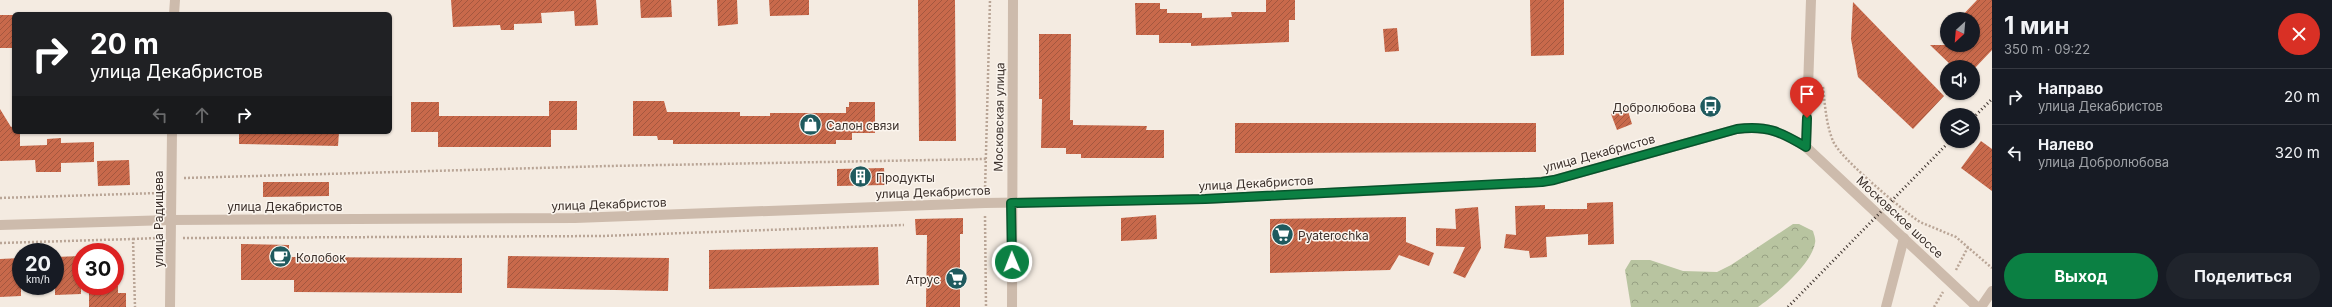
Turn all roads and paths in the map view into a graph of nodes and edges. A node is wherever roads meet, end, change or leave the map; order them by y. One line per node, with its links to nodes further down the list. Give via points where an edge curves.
1 (175, 0): 5 (street)
2 (990, 0): 9 (path)
3 (1013, 0): 14 (street, Московская улица)
4 (1811, 0): 8 (street)
5 (174, 12)
6 (1823, 85): 22 (path, via 1828,126 1833,142 1846,157 1910,215 1920,222 1956,237)
7 (172, 134): 10 (street, улица Радищева)
8 (1806, 147): 14 (street, улица Декабристов, via 1778,131 1754,127 1737,129 1554,180 1205,199); 19 (street, Московское шоссе)
9 (986, 159): 10 (path); 13 (path)
10 (171, 178): 11 (street, улица Радищева)
11 (170, 193): 12 (path); 15 (street, улица Радищева)
12 (0, 198)
13 (985, 203): 14 (street, улица Декабристов); 15 (street, улица Декабристов, via 575,218); 26 (path)
14 (1011, 203): 27 (street, Московская улица)
15 (171, 220): 16 (street, улица Декабристов); 18 (street, улица Радищева)
16 (0, 225)
17 (904, 225): 18 (path, via 602,236)
18 (170, 238): 20 (path); 25 (street, улица Радищева)
19 (1904, 238): 28 (street); 29 (street, Московское шоссе)
20 (133, 239): 21 (path); 24 (path)
21 (0, 243)
22 (1992, 268)
23 (1992, 291): 30 (street)
24 (135, 307)
25 (170, 307)
26 (986, 307)
27 (1012, 307)
28 (1886, 307)
29 (1977, 307)
30 (1982, 307)

